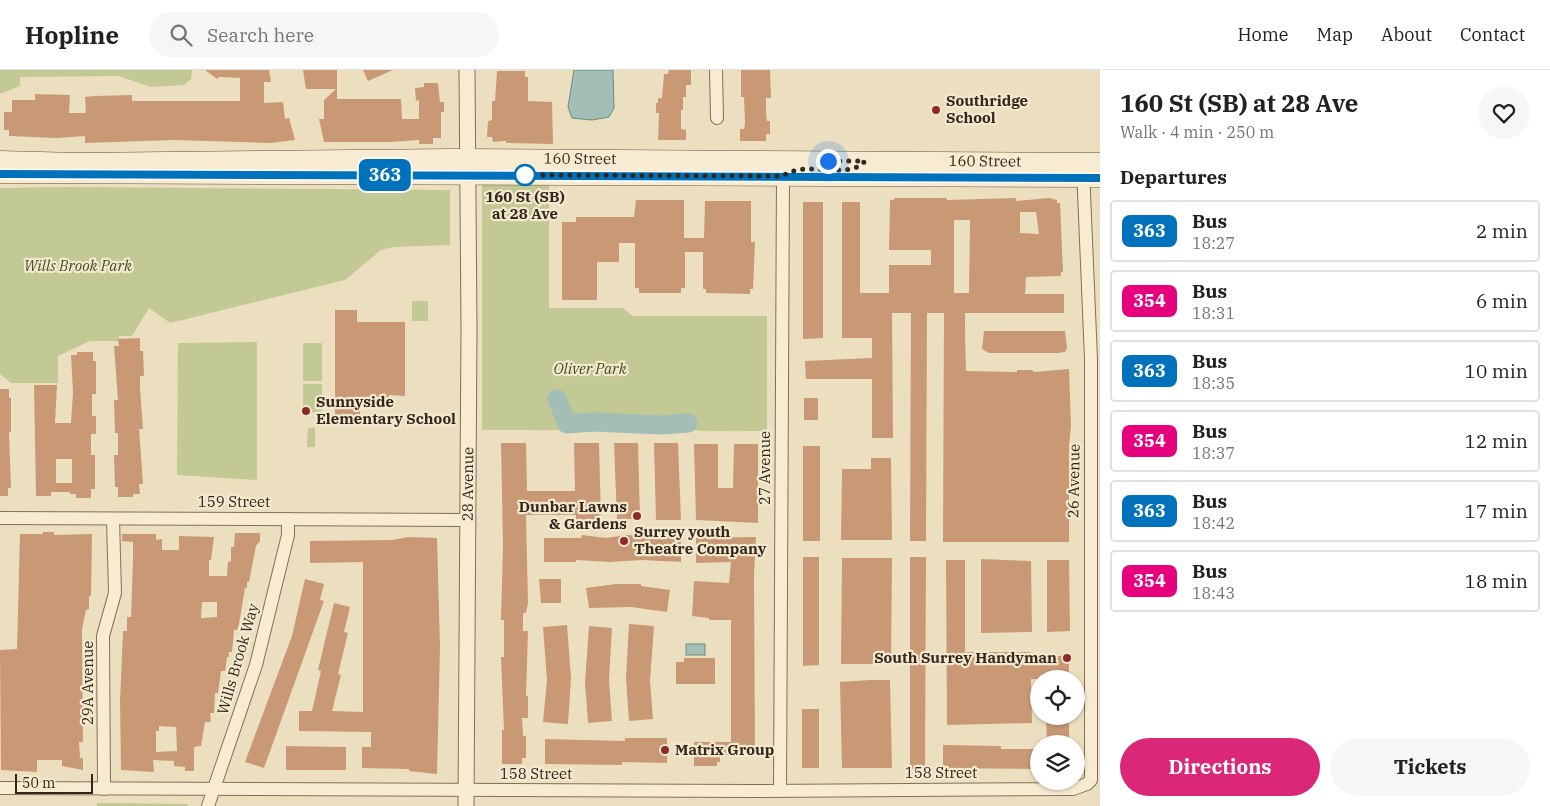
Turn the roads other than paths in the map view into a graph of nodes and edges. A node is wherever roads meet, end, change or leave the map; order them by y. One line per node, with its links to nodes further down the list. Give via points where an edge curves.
1 (467, 70): 6 (street, 28 Avenue)
2 (716, 70): 3 (street)
3 (717, 118)
4 (0, 160): 6 (main road, 160 Street)
5 (865, 161): 6 (main road, 160 Street); 7 (main road, 160 Street); 9 (main road, via 853,169 797,169)
6 (468, 167): 8 (main road, 160 Street); 9 (main road, 160 Street); 13 (street, 28 Avenue)
7 (1092, 170): 9 (main road, 160 Street); 14 (street, 26 Avenue, via 1091,780)
8 (0, 174)
9 (783, 176): 20 (street, 27 Avenue)
10 (0, 518): 11 (street, 159 Street)
11 (113, 519): 12 (street, 159 Street); 16 (street, 29A Avenue, via 115,593 104,636)
12 (288, 519): 13 (street, 159 Street); 18 (street, Wills Brook Way, via 288,535 256,665)
13 (467, 520): 19 (street, 28 Avenue)
14 (1085, 785)
15 (0, 788): 16 (street, 158 Street)
16 (104, 789): 18 (street, 158 Street)
17 (1030, 789): 20 (street, 158 Street)
18 (213, 790): 19 (street, 158 Street); 21 (street, Wills Brook Way)
19 (467, 790): 20 (street, 158 Street); 22 (street, 28 Avenue)
20 (780, 790)
21 (208, 806)
22 (466, 806)

